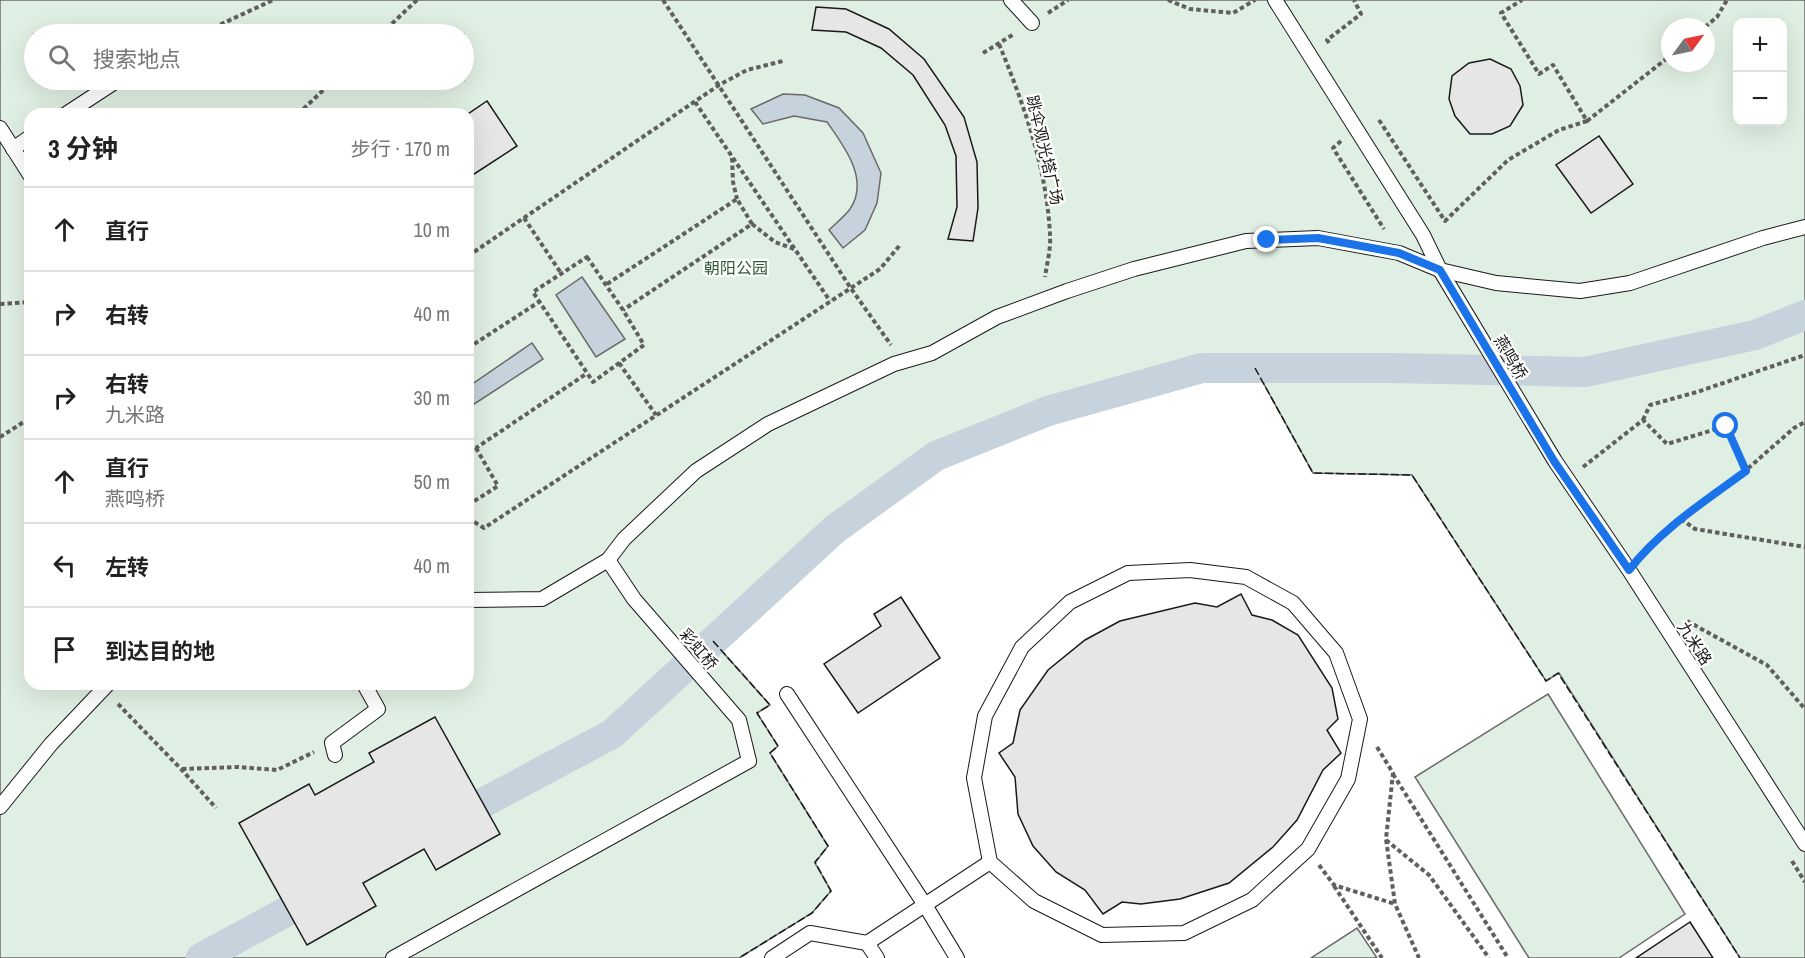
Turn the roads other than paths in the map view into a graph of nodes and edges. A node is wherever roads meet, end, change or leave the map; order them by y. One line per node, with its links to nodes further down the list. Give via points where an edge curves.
1 (1011, 0): 3 (lane)
2 (1275, 0): 11 (lane, 燕鸣桥, via 1424,235)
3 (1032, 22)
4 (103, 90): 5 (lane)
5 (75, 108)
6 (0, 128): 8 (lane)
7 (24, 141): 8 (lane)
8 (13, 148): 9 (lane)
9 (24, 165)
10 (1805, 227): 11 (lane, via 1630,283 1580,291 1496,283)
11 (1440, 270): 12 (lane, 燕鸣桥); 13 (lane, via 1399,253 1318,238 1246,241 1134,269 1042,301 997,317 932,353 894,364 768,424 696,471 624,539)
12 (1554, 461): 20 (lane, 九米路)
13 (608, 560): 14 (lane, via 542,599); 24 (lane, 彩虹桥, via 634,599 739,720 749,761)
14 (474, 600)
15 (102, 690): 19 (lane, via 51,744)
16 (367, 690): 18 (lane, via 378,709)
17 (787, 694): 22 (lane)
18 (334, 749)
19 (0, 807)
20 (1805, 844)
21 (990, 862): 21 (lane, via 974,778 985,716 1022,647 1070,602 1128,573 1190,570 1246,577 1293,603 1336,653 1360,719 1348,779 1308,849 1252,900 1184,933 1102,934 1034,901); 22 (lane)
22 (925, 905): 23 (lane); 27 (lane)
23 (867, 943): 25 (lane, via 810,933); 26 (lane)
24 (393, 958)
25 (772, 958)
26 (877, 958)
27 (957, 958)

